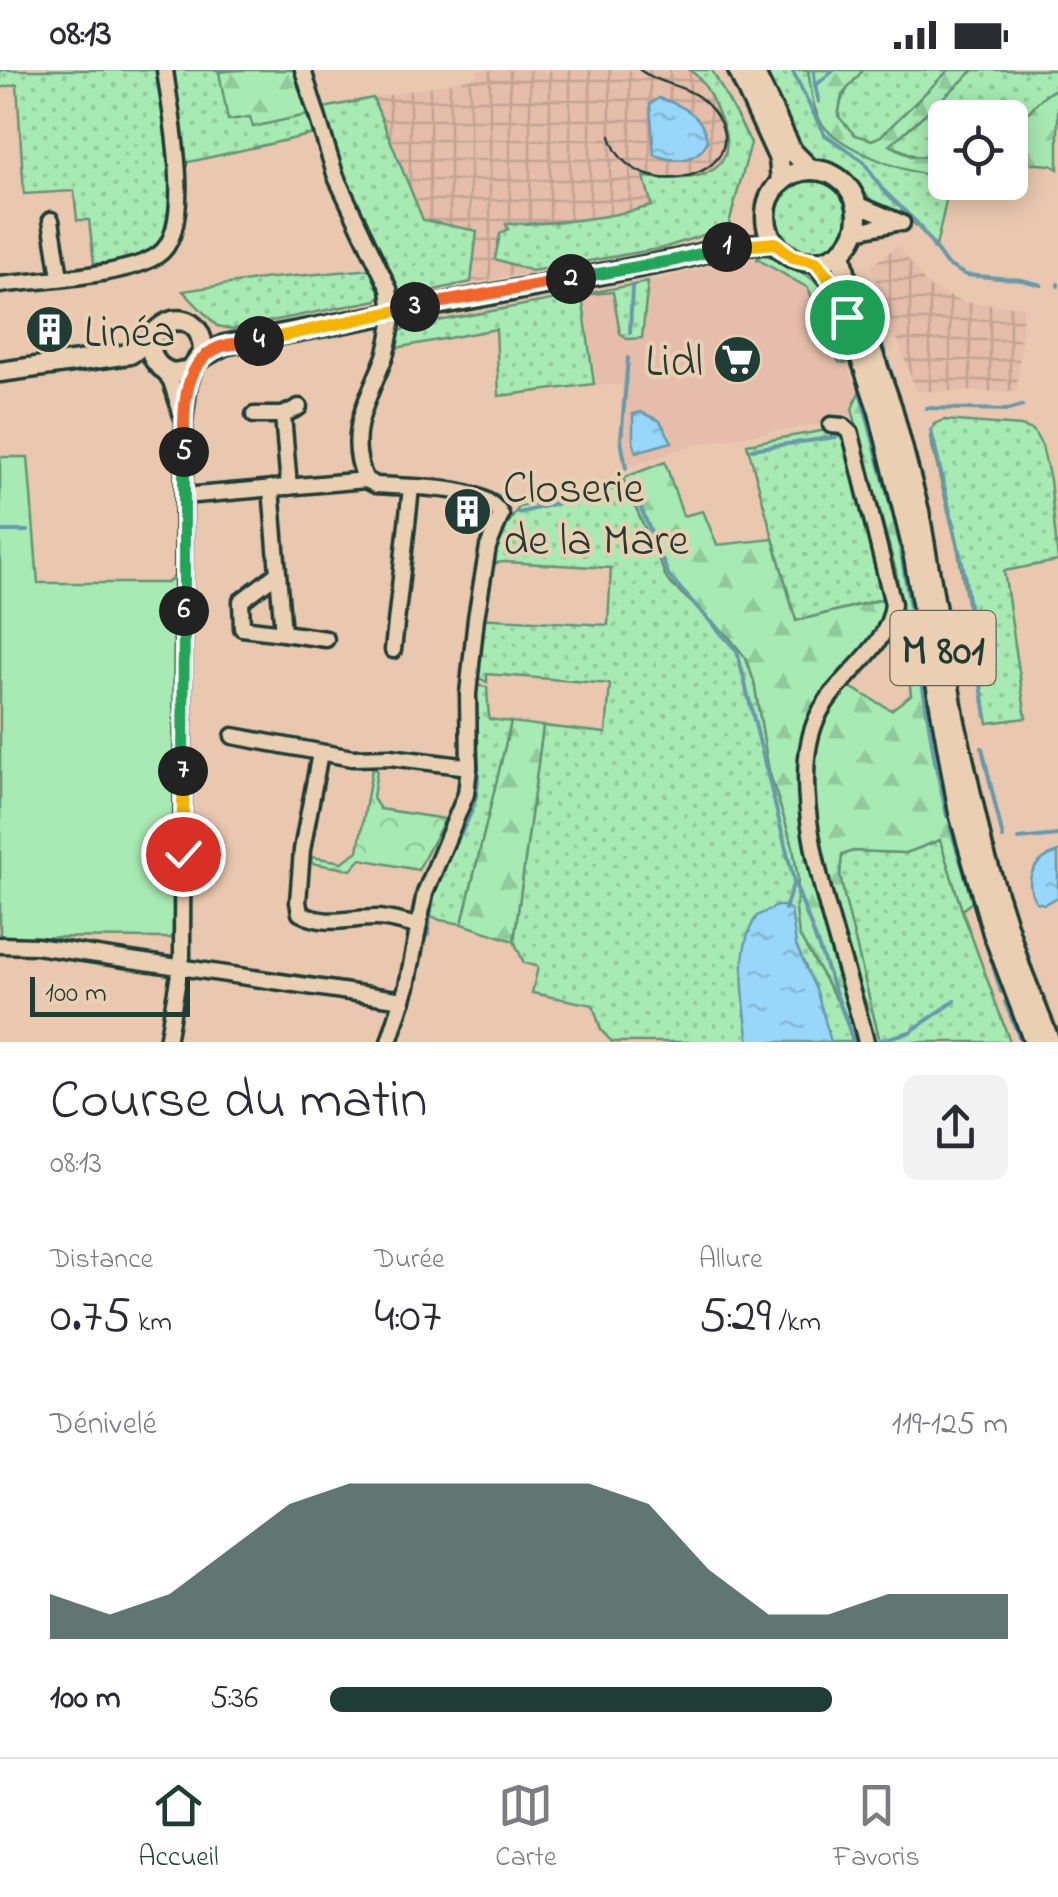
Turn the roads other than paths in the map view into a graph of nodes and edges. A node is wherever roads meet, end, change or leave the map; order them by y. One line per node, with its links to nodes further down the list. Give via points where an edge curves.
1 (165, 70): 15 (street, via 177,180 171,240 137,264)
2 (303, 70): 17 (street, via 340,186)
3 (738, 70): 6 (main road, via 779,159)
4 (753, 70): 5 (main road, via 792,150)
5 (810, 170): 6 (main road); 7 (main road, via 837,177)
6 (781, 182): 8 (main road)
7 (857, 204): 10 (main road); 10 (street, via 902,223)
8 (766, 219): 11 (main road); 12 (main road)
9 (51, 220): 15 (street)
10 (856, 231): 13 (main road)
11 (775, 243): 12 (main road); 14 (main road, via 792,257)
12 (730, 246): 17 (main road)
13 (841, 252): 14 (main road); 50 (main road, M 801, via 919,511 983,849)
14 (816, 262): 49 (main road, M 801, via 847,317 878,412 906,515 969,853)
15 (60, 277): 16 (street)
16 (0, 285)
17 (393, 314): 20 (main road); 30 (street, via 358,426 357,454)
18 (151, 338): 19 (main road, via 176,320); 21 (main road); 23 (main road)
19 (202, 338): 20 (main road); 22 (main road)
20 (224, 346): 22 (main road)
21 (130, 354): 23 (main road); 24 (main road)
22 (198, 362): 23 (main road, via 178,374); 25 (street)
23 (158, 365): 25 (street)
24 (0, 372)
25 (182, 394): 34 (street)
26 (299, 407): 28 (street)
27 (254, 415): 28 (street)
28 (283, 415): 32 (street)
29 (831, 425): 48 (street, via 847,429 852,438 893,604 886,630 824,706 808,752 814,842)
30 (366, 480): 32 (street); 33 (street)
31 (271, 488): 32 (street); 34 (street); 35 (street)
32 (289, 488)
33 (411, 488): 38 (street); 41 (street, via 477,496 501,515 488,546 476,618)
34 (184, 496): 44 (street)
35 (278, 573): 36 (street); 36 (street, via 241,601 242,628)
36 (283, 633): 37 (street)
37 (326, 639)
38 (393, 650)
39 (233, 736): 40 (street)
40 (320, 752): 41 (street); 42 (street, via 302,850 300,914)
41 (469, 766): 42 (street, via 462,808 432,870)
42 (417, 926): 45 (street)
43 (0, 945): 44 (street)
44 (179, 967): 45 (street); 46 (street)
45 (403, 1000): 47 (street)
46 (167, 1042)
47 (389, 1042)
48 (866, 1042)
49 (1034, 1042)
50 (1050, 1042)

